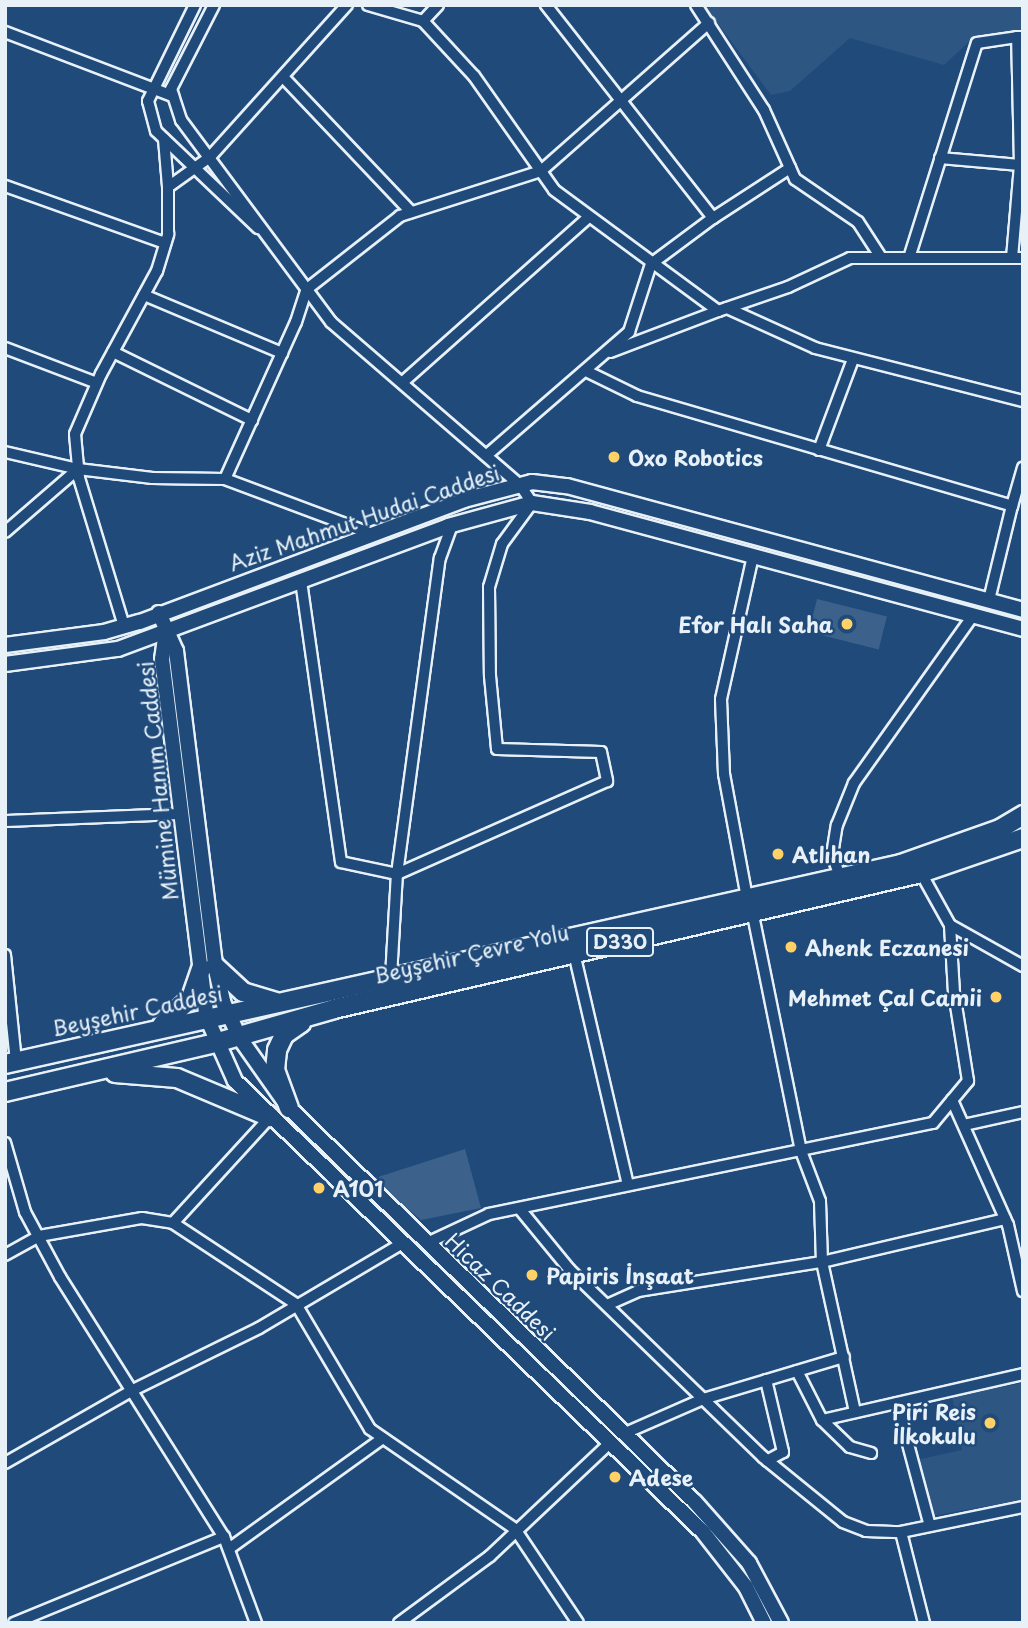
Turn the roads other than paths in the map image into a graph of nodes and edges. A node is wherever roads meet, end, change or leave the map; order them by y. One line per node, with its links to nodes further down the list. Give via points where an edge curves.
1 (195, 5): 13 (street)
2 (214, 5): 14 (street, via 171,89)
3 (347, 5): 12 (street)
4 (368, 5): 8 (street)
5 (438, 5): 8 (street)
6 (546, 5): 15 (street)
7 (696, 5): 9 (street)
8 (424, 21): 22 (street, via 474,76)
9 (709, 23): 15 (street); 20 (street, via 764,110)
10 (5, 32): 13 (street)
11 (1020, 37): 18 (street, via 977,43); 19 (street)
12 (284, 78): 17 (street); 25 (street)
13 (155, 90): 14 (street); 16 (street, via 148,101 156,131)
14 (173, 96): 17 (street, via 181,120)
15 (620, 100): 22 (street); 27 (street)
16 (164, 139): 21 (street); 24 (street)
17 (210, 157): 21 (street); 28 (street)
18 (940, 158): 19 (street); 31 (street)
19 (1020, 165): 32 (street)
20 (790, 168): 27 (street); 30 (street, via 795,180 858,222)
21 (193, 170): 24 (street); 28 (street)
22 (541, 172): 25 (street); 26 (street, via 554,190)
23 (5, 186): 29 (street)
24 (168, 187): 29 (street)
25 (411, 212): 34 (street)
26 (589, 217): 33 (street); 43 (street)
27 (713, 218): 33 (street)
28 (272, 240): 34 (street)
29 (165, 243): 35 (street)
30 (880, 256): 31 (street); 36 (street, via 850,258 788,287)
31 (910, 256): 32 (street)
32 (1017, 258)
33 (651, 264): 36 (street); 40 (street, via 629,332)
34 (306, 289): 39 (street); 43 (street, via 331,321)
35 (144, 295): 38 (street); 39 (street)
36 (722, 309): 40 (street); 41 (street)
37 (5, 348): 44 (street)
38 (113, 352): 44 (street); 46 (street)
39 (282, 353): 46 (street)
40 (606, 353): 42 (street)
41 (853, 359): 45 (street); 47 (street)
42 (586, 371): 47 (street, via 638,396); 49 (street)
43 (404, 381): 49 (street)
44 (97, 383): 51 (street, via 75,434)
45 (1023, 401)
46 (252, 420): 52 (street)
47 (819, 450): 55 (street)
48 (5, 452): 51 (street)
49 (487, 455): 53 (street)
50 (1023, 468): 55 (street)
51 (78, 469): 52 (street, via 152,478); 57 (street); 65 (street)
52 (225, 479): 58 (street)
53 (520, 485): 54 (street); 58 (street, Aziz Mahmut Hudai Caddesi); 61 (street, Aziz Mahmut Hudai Caddesi, via 567,486)
54 (532, 503): 56 (street, Aziz Mahmut Hudai Caddesi); 59 (street, Aziz Mahmut Hudai Caddesi, via 590,512); 75 (street, via 502,544 489,587 497,750 566,747 601,752 607,781)
55 (1012, 506): 61 (street)
56 (452, 525): 60 (street, Aziz Mahmut Hudai Caddesi); 75 (street, via 440,558)
57 (5, 533)
58 (372, 534): 63 (street, Aziz Mahmut Hudai Caddesi)
59 (753, 556): 64 (street, Aziz Mahmut Hudai Caddesi); 77 (street, via 721,699 724,774)
60 (301, 581): 66 (street, Aziz Mahmut Hudai Caddesi); 75 (street, via 341,862)
61 (989, 600): 62 (street, Aziz Mahmut Hudai Caddesi)
62 (1023, 610)
63 (159, 613): 65 (street, Aziz Mahmut Hudai Caddesi); 66 (street)
64 (972, 617): 67 (street, Aziz Mahmut Hudai Caddesi); 76 (street, via 854,783 834,845)
65 (124, 626): 68 (street, Aziz Mahmut Hudai Caddesi)
66 (167, 629): 69 (street, Aziz Mahmut Hudai Caddesi, via 118,649); 70 (street, Mümine Hanım Caddesi, via 162,659); 82 (street, Mümine Hanım Caddesi, via 176,651)
67 (1023, 629)
68 (5, 645)
69 (5, 664)
70 (180, 814): 72 (street); 82 (street, Mümine Hanım Caddesi)
71 (1023, 815): 76 (highway, Beyşehir Çevre Yolu / D330, via 945,851)
72 (5, 821)
73 (1023, 838): 74 (highway, Beyşehir Çevre Yolu / D330)
74 (921, 873): 77 (highway, Beyşehir Çevre Yolu / D330); 78 (street)
75 (397, 874): 83 (street)
76 (840, 876): 77 (highway, Beyşehir Çevre Yolu / D330)
77 (750, 905): 79 (highway, Beyşehir Çevre Yolu / D330); 83 (highway, Beyşehir Çevre Yolu / D330); 102 (street)
78 (950, 925): 81 (street); 96 (street, via 954,993 968,1081)
79 (575, 953): 86 (highway, Beyşehir Çevre Yolu / D330); 103 (street)
80 (5, 955): 91 (street)
81 (1023, 966)
82 (208, 968): 84 (highway, via 243,992); 85 (street, Hicaz Caddesi); 87 (street, Mümine Hanım Caddesi); 88 (highway, via 191,998)
83 (391, 976): 84 (highway, Beyşehir Çevre Yolu / D330)
84 (279, 1002): 85 (highway, Beyşehir Caddesi / D330)
85 (227, 1014): 87 (highway, Beyşehir Caddesi / D330); 89 (street, Hicaz Caddesi)
86 (310, 1016): 89 (highway, Beyşehir Çevre Yolu / D330); 97 (highway, via 284,1035 277,1050 275,1070)
87 (207, 1017): 88 (highway, Beyşehir Caddesi / D330); 90 (street, Hicaz Caddesi)
88 (160, 1027): 91 (highway, Beyşehir Caddesi / D330)
89 (239, 1037): 90 (highway, Beyşehir Çevre Yolu / D330); 92 (street, Hicaz Caddesi)
90 (215, 1043): 93 (highway, D330); 94 (street, Hicaz Caddesi)
91 (11, 1062)
92 (260, 1071): 94 (street, via 243,1065 237,1071); 97 (street, Hicaz Caddesi)
93 (91, 1073): 95 (highway, D330); 99 (highway, via 177,1078)
94 (237, 1083): 99 (street, Hicaz Caddesi)
95 (5, 1092)
96 (952, 1100): 100 (street); 102 (street, via 933,1123)
97 (289, 1108): 109 (street, Hicaz Caddesi)
98 (1023, 1112): 100 (street)
99 (270, 1117): 106 (street); 108 (street, Hicaz Caddesi)
100 (964, 1125): 105 (street)
101 (5, 1143): 107 (street, via 25,1212)
102 (801, 1151): 103 (street); 111 (street, via 820,1201)
103 (628, 1185): 104 (street)
104 (519, 1208): 109 (street, via 489,1214); 114 (street, via 570,1270)
105 (1005, 1219): 111 (street); 112 (street)
106 (173, 1223): 107 (street, via 142,1218); 113 (street)
107 (39, 1236): 110 (street); 119 (street)
108 (403, 1243): 113 (street); 125 (street, Hicaz Caddesi)
109 (427, 1243): 125 (street, Hicaz Caddesi)
110 (5, 1255)
111 (822, 1262): 114 (street, via 638,1291); 115 (street)
112 (1023, 1291)
113 (296, 1304): 119 (street, via 259,1328); 124 (street, via 370,1429)
114 (607, 1305): 120 (street)
115 (844, 1357): 116 (street); 122 (street)
116 (797, 1371): 118 (street); 123 (street)
117 (1023, 1374): 121 (street)
118 (766, 1380): 120 (street); 127 (street, via 783,1452)
119 (133, 1390): 128 (street); 133 (street)
120 (703, 1399): 125 (street); 127 (street)
121 (897, 1403): 122 (street); 130 (street)
122 (855, 1412): 123 (street)
123 (822, 1420): 126 (street, via 843,1443)
124 (383, 1438): 131 (street); 134 (street)
125 (617, 1438): 131 (street); 139 (street, Hicaz Caddesi, via 703,1532 746,1587); 140 (street, Hicaz Caddesi, via 749,1563)
126 (871, 1453)
127 (767, 1461): 132 (street, via 843,1522 866,1531)
128 (5, 1463)
129 (1023, 1507): 130 (street)
130 (930, 1526): 132 (street)
131 (515, 1530): 137 (street, via 490,1556); 138 (street)
132 (901, 1532): 141 (street)
133 (225, 1537): 134 (street); 135 (street)
134 (230, 1548): 136 (street)
135 (14, 1623)
136 (256, 1623)
137 (399, 1623)
138 (578, 1623)
139 (764, 1623)
140 (781, 1623)
141 (924, 1623)

